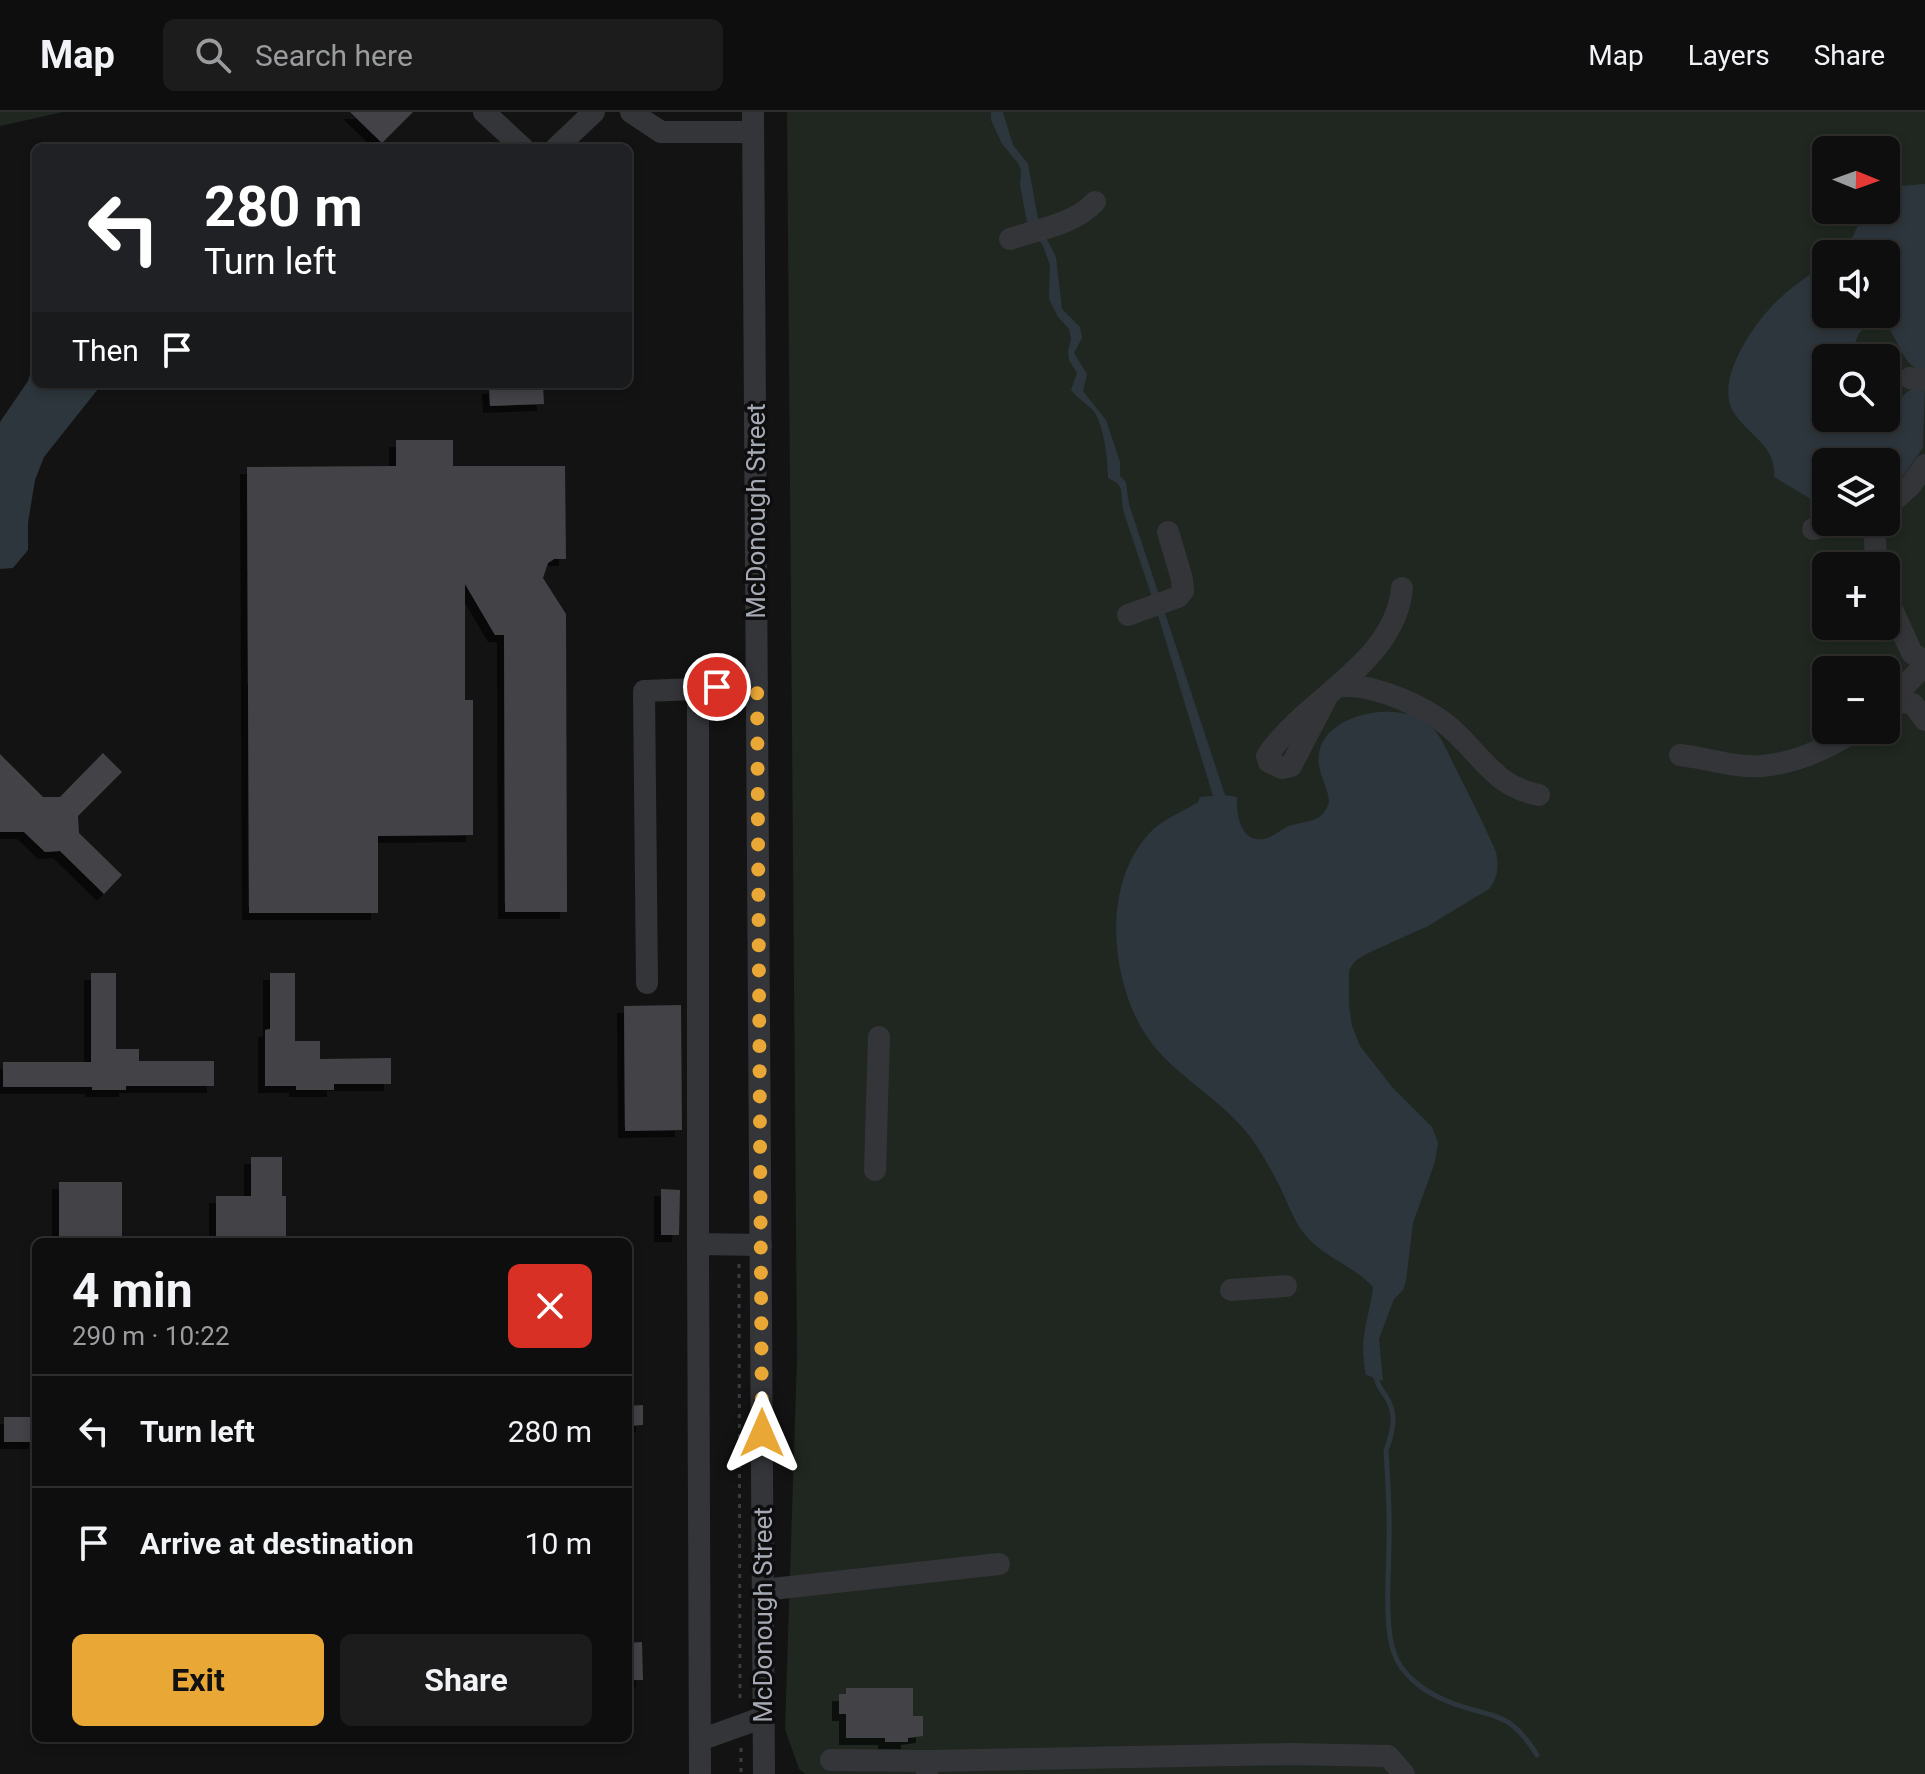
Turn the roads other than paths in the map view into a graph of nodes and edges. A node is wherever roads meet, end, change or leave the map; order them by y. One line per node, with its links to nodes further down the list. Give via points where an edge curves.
1 (484, 112): 5 (street)
2 (594, 112): 6 (street)
3 (631, 112): 4 (street, via 661,132)
4 (753, 122): 16 (street, McDonough Street)
5 (519, 144)
6 (560, 144)
7 (1095, 202): 8 (street, via 1082,214)
8 (1018, 236)
9 (1925, 465): 10 (street)
10 (1900, 496)
11 (1168, 532): 13 (street, via 1181,594)
12 (1402, 588): 22 (street, via 1386,635 1334,690 1360,687 1421,708 1458,734 1508,784)
13 (1135, 613)
14 (1900, 628): 15 (street)
15 (1917, 667): 17 (street); 19 (street, via 1911,694)
16 (757, 683): 18 (street); 27 (street, McDonough Street)
17 (1900, 688)
18 (698, 689): 23 (street, via 644,691); 26 (street)
19 (1919, 712)
20 (1830, 744): 21 (street, via 1812,754 1760,766)
21 (1680, 755)
22 (1539, 795)
23 (647, 983)
24 (879, 1037): 25 (street)
25 (875, 1170)
26 (698, 1244): 27 (street); 33 (street)
27 (761, 1245): 31 (street, McDonough Street)
28 (1286, 1286): 29 (street)
29 (1231, 1290)
30 (999, 1564): 31 (street)
31 (763, 1590): 32 (street, McDonough Street)
32 (764, 1717): 33 (street); 37 (street, McDonough Street)
33 (700, 1740): 36 (street)
34 (831, 1760): 35 (street)
35 (927, 1768): 38 (street, via 1291,1754 1388,1756)
36 (700, 1774)
37 (764, 1774)
38 (1404, 1774)

